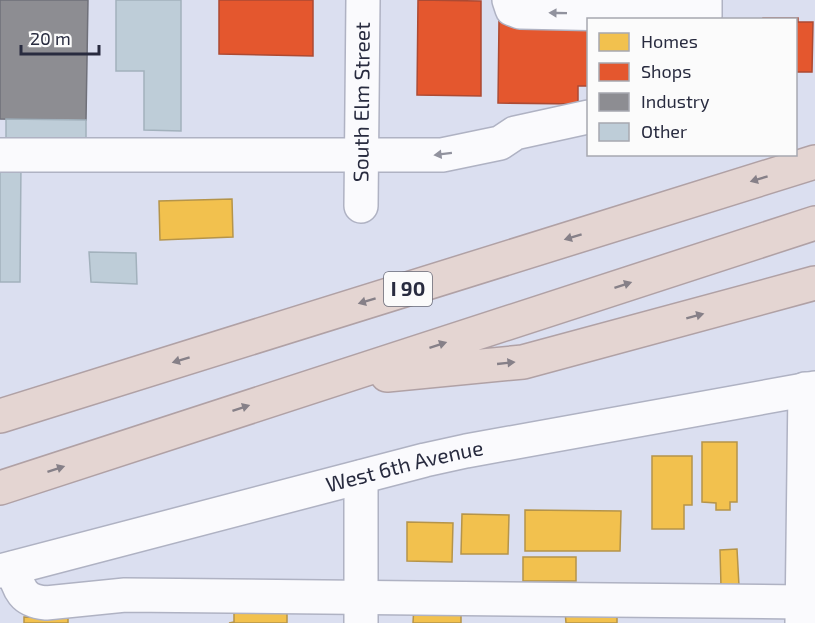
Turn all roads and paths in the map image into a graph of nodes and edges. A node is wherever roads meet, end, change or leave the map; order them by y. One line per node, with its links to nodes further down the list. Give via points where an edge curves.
1 (363, 0): 6 (street, South Elm Street)
2 (509, 0): 3 (street, one-way to 2, via 520,12 512,9)
3 (705, 12)
4 (587, 117): 6 (street, one-way to 6, via 515,133 500,143 442,155)
5 (0, 155): 6 (street)
6 (362, 156): 8 (street, South Elm Street)
7 (815, 162): 13 (highway, I 90, one-way to 13)
8 (361, 206)
9 (815, 223): 11 (highway, one-way to 9)
10 (815, 283): 11 (highway, one-way to 10, via 523,362)
11 (322, 382): 15 (highway, one-way to 11)
12 (810, 389): 14 (street, West 6th Avenue, via 465,451); 18 (street)
13 (0, 416)
14 (361, 477): 16 (street, West 6th Avenue); 17 (street)
15 (0, 488)
16 (7, 570): 17 (street, via 21,591 40,602 125,595)
17 (361, 610): 18 (street)
18 (807, 610)

